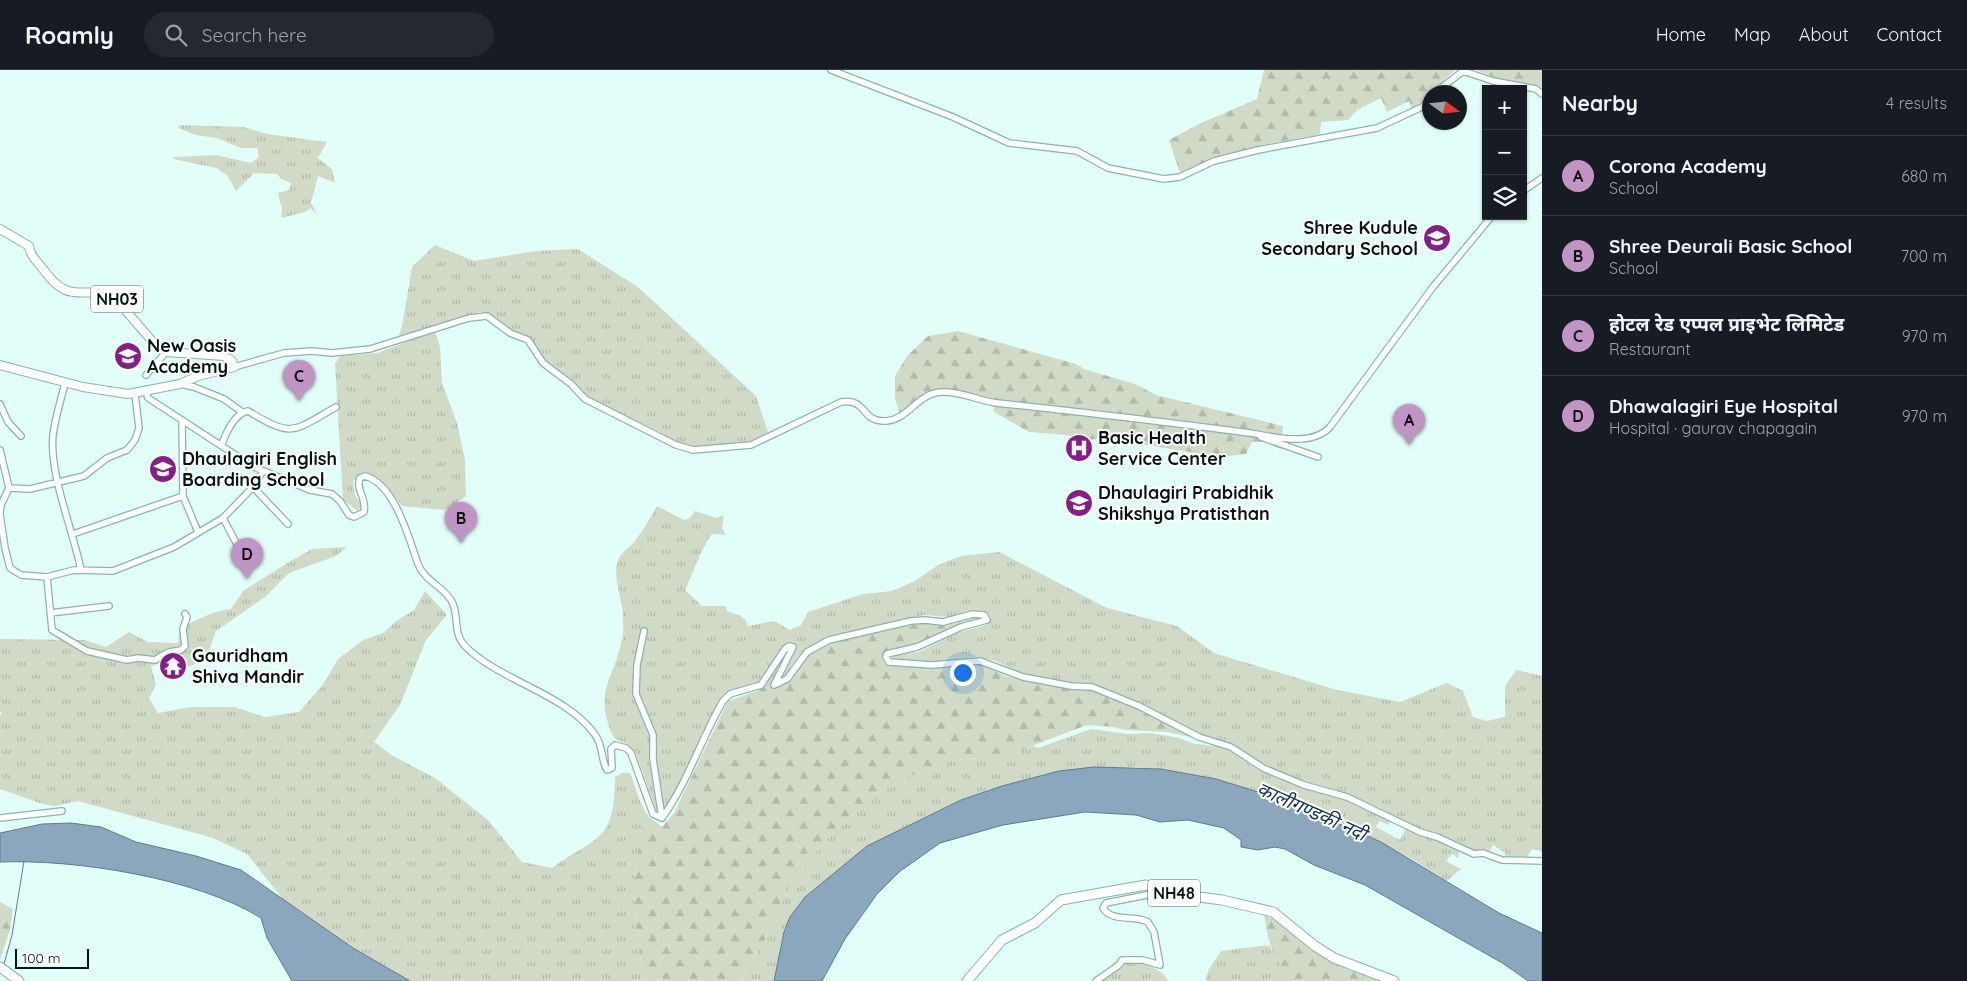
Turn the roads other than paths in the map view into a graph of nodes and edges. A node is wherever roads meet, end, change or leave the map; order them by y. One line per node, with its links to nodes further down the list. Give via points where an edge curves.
1 (831, 70): 4 (street, via 953,117 1010,143 1077,152 1108,168 1164,179 1180,177 1214,161 1258,150 1377,128)
2 (1445, 85): 3 (street, via 1463,71 1536,89)
3 (1542, 94)
4 (1422, 108)
5 (1542, 178): 6 (street)
6 (1527, 188)
7 (1489, 220): 21 (street, via 1433,287 1324,433 1307,438)
8 (0, 230): 9 (main road, NH03, via 29,246 30,254 60,289 107,294 115,298 158,348)
9 (166, 352): 11 (main road, via 224,356 232,361); 12 (street)
10 (0, 365): 13 (main road)
11 (234, 367): 14 (main road); 21 (street, via 284,352 332,353 370,349 462,320 487,316 528,340 543,363 585,399 676,445 693,450 750,445 841,402 857,403 867,416 877,421 895,420 924,396 942,392 996,403)
12 (146, 375)
13 (65, 383): 16 (main road); 27 (street, via 53,434)
14 (180, 384): 15 (main road); 19 (street, via 214,394)
15 (146, 392): 16 (main road); 20 (street, via 148,398)
16 (135, 394): 27 (street, via 139,428 127,450 107,458 84,476)
17 (0, 404): 22 (street, via 8,422)
18 (336, 407): 19 (street, via 289,430 279,429 248,411)
19 (242, 412): 23 (street)
20 (182, 420): 23 (street); 30 (street)
21 (1250, 433): 25 (street)
22 (20, 436)
23 (222, 444): 26 (street)
24 (0, 450): 29 (street)
25 (1318, 458)
26 (263, 471): 28 (street); 45 (street, via 310,490 332,494 354,517 364,512 366,505 359,487 360,478 366,476 376,482 399,512 422,571 451,601 464,645 587,724 601,744 607,770 612,768 611,748 615,745 626,748 631,753 653,814)
27 (58, 482): 29 (street, via 30,489); 35 (street)
28 (253, 487): 32 (street); 33 (street)
29 (9, 488): 31 (street)
30 (183, 496): 34 (street); 35 (street)
31 (0, 513): 38 (street, via 10,568 21,575)
32 (223, 518): 34 (street); 36 (street)
33 (288, 524)
34 (198, 532): 37 (street, via 168,550 131,565 100,572)
35 (73, 534): 37 (street)
36 (241, 552)
37 (81, 570): 38 (street)
38 (47, 577): 40 (street)
39 (109, 606): 40 (street)
40 (50, 613): 41 (street, via 52,630 87,651 127,660 155,660 181,650 185,646)
41 (185, 614)
42 (644, 631): 45 (street, via 637,665 636,694 653,735 653,759)
43 (62, 811): 44 (street)
44 (0, 818)
45 (662, 818): 46 (street, via 694,764 723,700 730,694 761,685 789,646 793,647 774,685 787,679 807,652 829,640 885,626 925,620 943,622 973,614 984,615 987,620 886,657 889,662 932,664 980,661 1023,677 1092,687 1139,706 1199,737 1231,747 1270,771 1347,797 1474,854 1483,853 1502,860)
46 (1542, 861)
47 (1167, 891): 50 (highway, NH48, via 1146,885 1066,897 1035,923 1002,940); 51 (street, via 1106,903 1103,908 1106,913 1148,922 1154,932 1160,965 1143,960 1122,960); 52 (highway, NH48, via 1273,912 1334,958)
48 (0, 967): 49 (highway)
49 (19, 981)
50 (967, 981)
51 (1096, 981)
52 (1394, 981)

